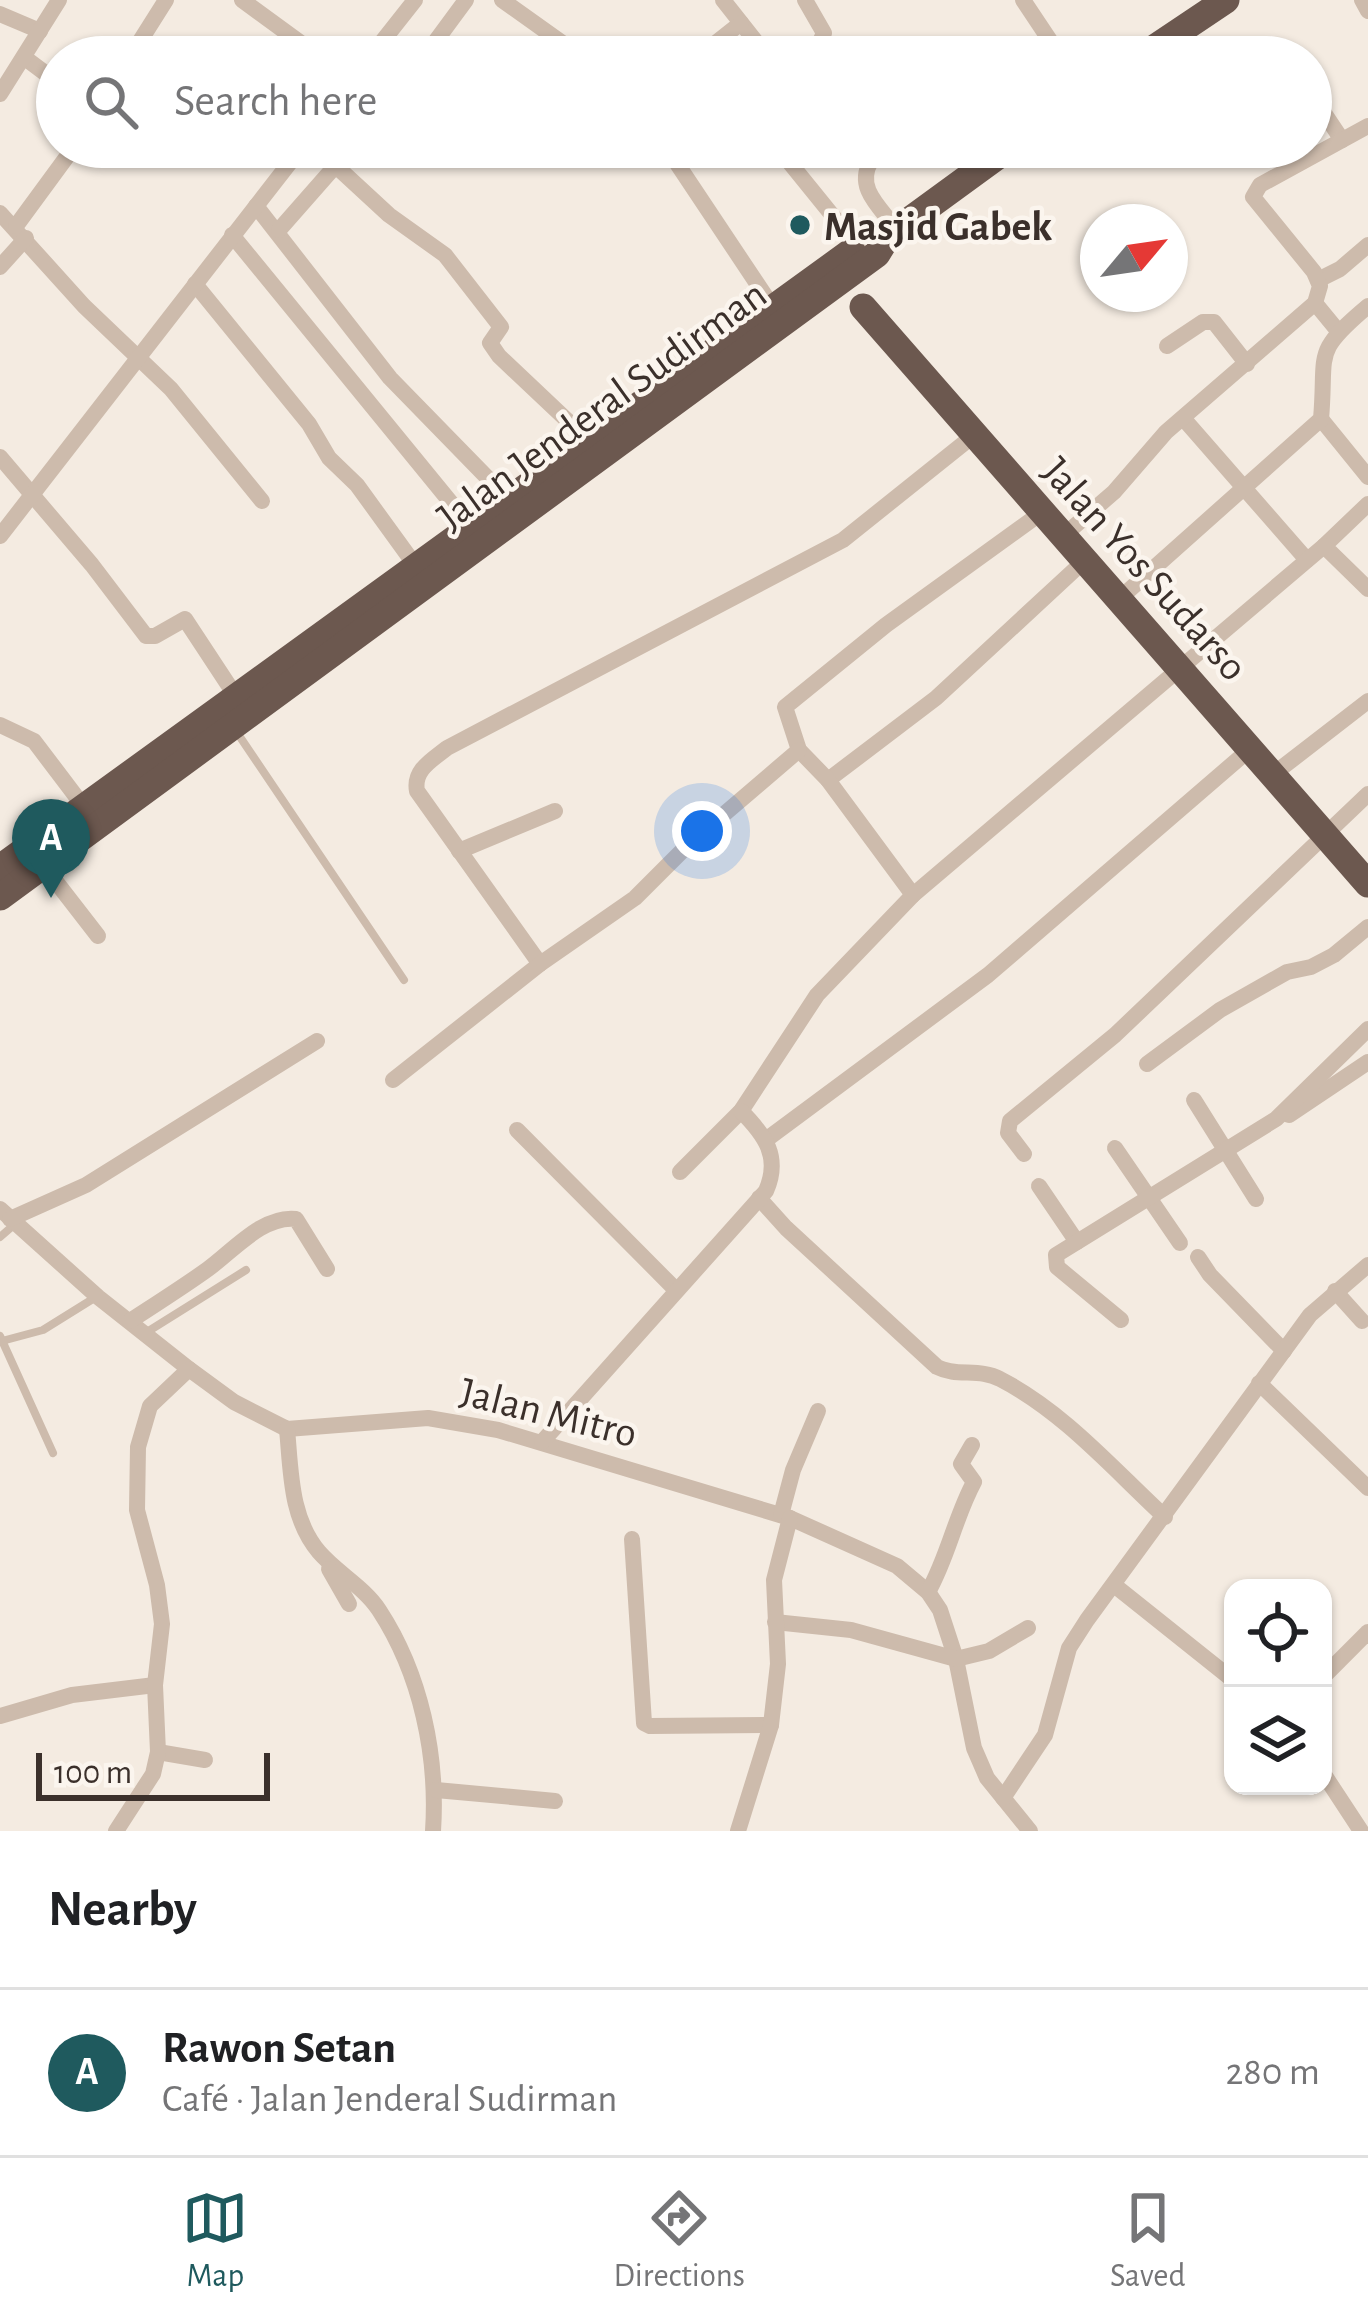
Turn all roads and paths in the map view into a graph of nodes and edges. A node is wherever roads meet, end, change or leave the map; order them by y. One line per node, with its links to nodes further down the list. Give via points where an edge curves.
1 (59, 0): 15 (street)
2 (166, 0): 17 (street)
3 (415, 0): 19 (street)
4 (466, 0): 20 (street)
5 (502, 0): 21 (street)
6 (723, 0): 14 (street)
7 (805, 0): 24 (street)
8 (1023, 0): 25 (street)
9 (1226, 0): 26 (highway)
10 (1362, 0): 12 (street)
11 (245, 1): 18 (street)
12 (1368, 11)
13 (0, 14): 15 (street)
14 (741, 22): 22 (street); 23 (street)
15 (40, 31): 16 (street)
16 (37, 36)
17 (143, 36)
18 (292, 36)
19 (387, 36)
20 (440, 36)
21 (553, 36)
22 (724, 36)
23 (752, 36)
24 (823, 36)
25 (1047, 36)
26 (1172, 36)
27 (36, 38): 28 (street)
28 (25, 58): 29 (street); 30 (street)
29 (36, 66)
30 (0, 94)
31 (1332, 125): 33 (street)
32 (1368, 126): 33 (street)
33 (1342, 140): 34 (street)
34 (1332, 146)
35 (61, 168): 47 (street)
36 (286, 168): 44 (street)
37 (335, 168): 46 (street)
38 (339, 168): 66 (street, via 446,255 501,327 490,345)
39 (680, 168): 56 (street)
40 (794, 168): 51 (street)
41 (867, 168): 48 (street, via 864,183)
42 (981, 168): 48 (highway)
43 (1292, 168): 53 (street, via 1253,197)
44 (256, 206): 46 (street); 49 (street)
45 (0, 213): 47 (street)
46 (278, 230): 71 (street, via 390,377)
47 (21, 232): 52 (street); 61 (street)
48 (892, 233): 51 (highway, Jalan Jenderal Sudirman); 84 (highway, Jalan Jenderal Sudirman, via 877,254)
49 (232, 235): 54 (street); 75 (street)
50 (1368, 245): 53 (street)
51 (858, 247): 56 (highway, Jalan Jenderal Sudirman)
52 (0, 267)
53 (1318, 280): 55 (street)
54 (195, 284): 61 (street); 81 (street)
55 (1315, 303): 59 (street); 62 (street)
56 (772, 305): 66 (highway, Jalan Jenderal Sudirman)
57 (1368, 306): 59 (street)
58 (863, 307): 65 (highway, Jalan Yos Sudarso)
59 (1338, 331): 64 (street, via 1322,357)
60 (1167, 346): 62 (street, via 1214,322)
61 (138, 357): 70 (street); 72 (street)
62 (1247, 364): 63 (street)
63 (1183, 418): 69 (street); 77 (street)
64 (1321, 418): 68 (street); 69 (street)
65 (973, 436): 74 (highway, Jalan Yos Sudarso); 98 (street, via 843,540 425,765 417,791)
66 (589, 441): 71 (highway, Jalan Jenderal Sudirman)
67 (0, 457): 70 (street)
68 (1368, 477)
69 (1248, 488): 79 (street); 83 (street)
70 (31, 496): 76 (street); 86 (street, via 146,636 189,622)
71 (507, 498): 75 (highway, Jalan Jenderal Sudirman)
72 (262, 502)
73 (1368, 504): 78 (street)
74 (1041, 513): 77 (highway, Jalan Yos Sudarso); 91 (street, via 786,704)
75 (470, 526): 81 (highway, Jalan Jenderal Sudirman)
76 (0, 536)
77 (1061, 536): 80 (highway, Jalan Yos Sudarso)
78 (1324, 546): 79 (street); 82 (street)
79 (1307, 560): 85 (street)
80 (1083, 562): 83 (highway, Jalan Yos Sudarso); 93 (street, via 936,698)
81 (416, 565): 84 (highway, Jalan Jenderal Sudirman)
82 (1368, 589)
83 (1118, 601): 85 (highway, Jalan Yos Sudarso)
84 (317, 651): 86 (highway, Jalan Jenderal Sudirman); 88 (highway, Jalan Jenderal Sudirman)
85 (1179, 668): 90 (highway, Jalan Yos Sudarso); 102 (street)
86 (235, 695): 95 (highway, Jalan Jenderal Sudirman)
87 (1368, 701): 92 (street)
88 (232, 724): 99 (highway, Jalan Jenderal Sudirman); 107 (lane)
89 (0, 725): 95 (street, via 34,741)
90 (1250, 749): 92 (highway, Jalan Yos Sudarso); 117 (street, via 988,975)
91 (799, 750): 93 (street); 106 (street, via 635,898)
92 (1271, 776): 97 (highway, Jalan Yos Sudarso)
93 (828, 780): 102 (street)
94 (1368, 794): 97 (street)
95 (84, 807): 100 (highway, Jalan Jenderal Sudirman)
96 (555, 811): 98 (street)
97 (1324, 834): 101 (highway, Jalan Yos Sudarso); 120 (street, via 1115,1035 1010,1121)
98 (459, 851): 106 (street)
99 (44, 866): 103 (highway, Jalan Jenderal Sudirman); 105 (street)
100 (0, 868)
101 (1368, 884)
102 (913, 896): 114 (street, via 818,995)
103 (0, 897)
104 (1368, 927): 111 (street, via 1323,962 1287,972 1220,1010)
105 (98, 935)
106 (540, 964): 112 (street)
107 (404, 980)
108 (1368, 1029): 115 (street)
109 (317, 1041): 126 (street, via 86,1185)
110 (1368, 1061): 115 (street)
111 (1147, 1064)
112 (393, 1080)
113 (1194, 1100): 119 (street)
114 (741, 1111): 117 (street); 121 (street)
115 (1276, 1119): 119 (street)
116 (517, 1130): 134 (street)
117 (767, 1139): 124 (street, via 773,1166)
118 (1114, 1148): 123 (street)
119 (1225, 1151): 123 (street); 125 (street)
120 (1024, 1154)
121 (680, 1172)
122 (1039, 1186): 128 (street)
123 (1146, 1196): 128 (street); 129 (street)
124 (759, 1198): 134 (street); 152 (street, via 937,1367 987,1373 1026,1394)
125 (1256, 1199)
126 (9, 1217): 127 (lane); 136 (street)
127 (0, 1237)
128 (1077, 1242): 137 (street, via 1056,1255 1057,1267)
129 (1180, 1243)
130 (1198, 1257): 142 (street)
131 (1368, 1265): 135 (street)
132 (327, 1269): 138 (street, via 296,1219 286,1218 249,1235)
133 (246, 1270): 140 (lane)
134 (676, 1290): 147 (street)
135 (1335, 1291): 139 (street); 142 (street)
136 (98, 1297): 138 (street); 141 (lane, via 43,1330)
137 (1121, 1320)
138 (130, 1321): 140 (street)
139 (1362, 1321)
140 (147, 1332): 143 (street)
141 (1, 1339): 149 (lane)
142 (1284, 1351): 144 (street)
143 (189, 1369): 146 (street); 164 (street, via 150,1406 138,1447 137,1510 162,1624)
144 (1259, 1383): 150 (street); 152 (street)
145 (818, 1411): 151 (street, via 793,1470)
146 (287, 1429): 147 (street, Jalan Mitro, via 428,1418); 154 (street, via 294,1499)
147 (542, 1442): 151 (street, Jalan Mitro)
148 (972, 1445): 156 (street, via 961,1464 974,1482)
149 (53, 1453)
150 (1368, 1488)
151 (785, 1516): 156 (street, Jalan Mitro, via 869,1550); 158 (street)
152 (1165, 1517): 155 (street)
153 (632, 1540): 166 (street, via 644,1723)
154 (320, 1553): 157 (street); 169 (street, via 381,1612 421,1706)
155 (1114, 1585): 163 (street); 171 (street, via 1069,1648 1045,1735)
156 (928, 1592): 161 (street)
157 (349, 1604)
158 (775, 1622): 161 (street, via 851,1630); 166 (street)
159 (1028, 1628): 161 (street)
160 (1368, 1632): 162 (street)
161 (956, 1659): 171 (street, via 974,1748)
162 (1332, 1668)
163 (1224, 1673)
164 (155, 1685): 165 (street, via 72,1695); 167 (street)
165 (0, 1716)
166 (771, 1725): 173 (street)
167 (158, 1752): 168 (street); 174 (street)
168 (205, 1760)
169 (435, 1785): 172 (street); 175 (street)
170 (1332, 1787): 177 (street)
171 (1003, 1798): 176 (street)
172 (555, 1801)
173 (739, 1830)
174 (116, 1831)
175 (433, 1831)
176 (1030, 1831)
177 (1360, 1831)

